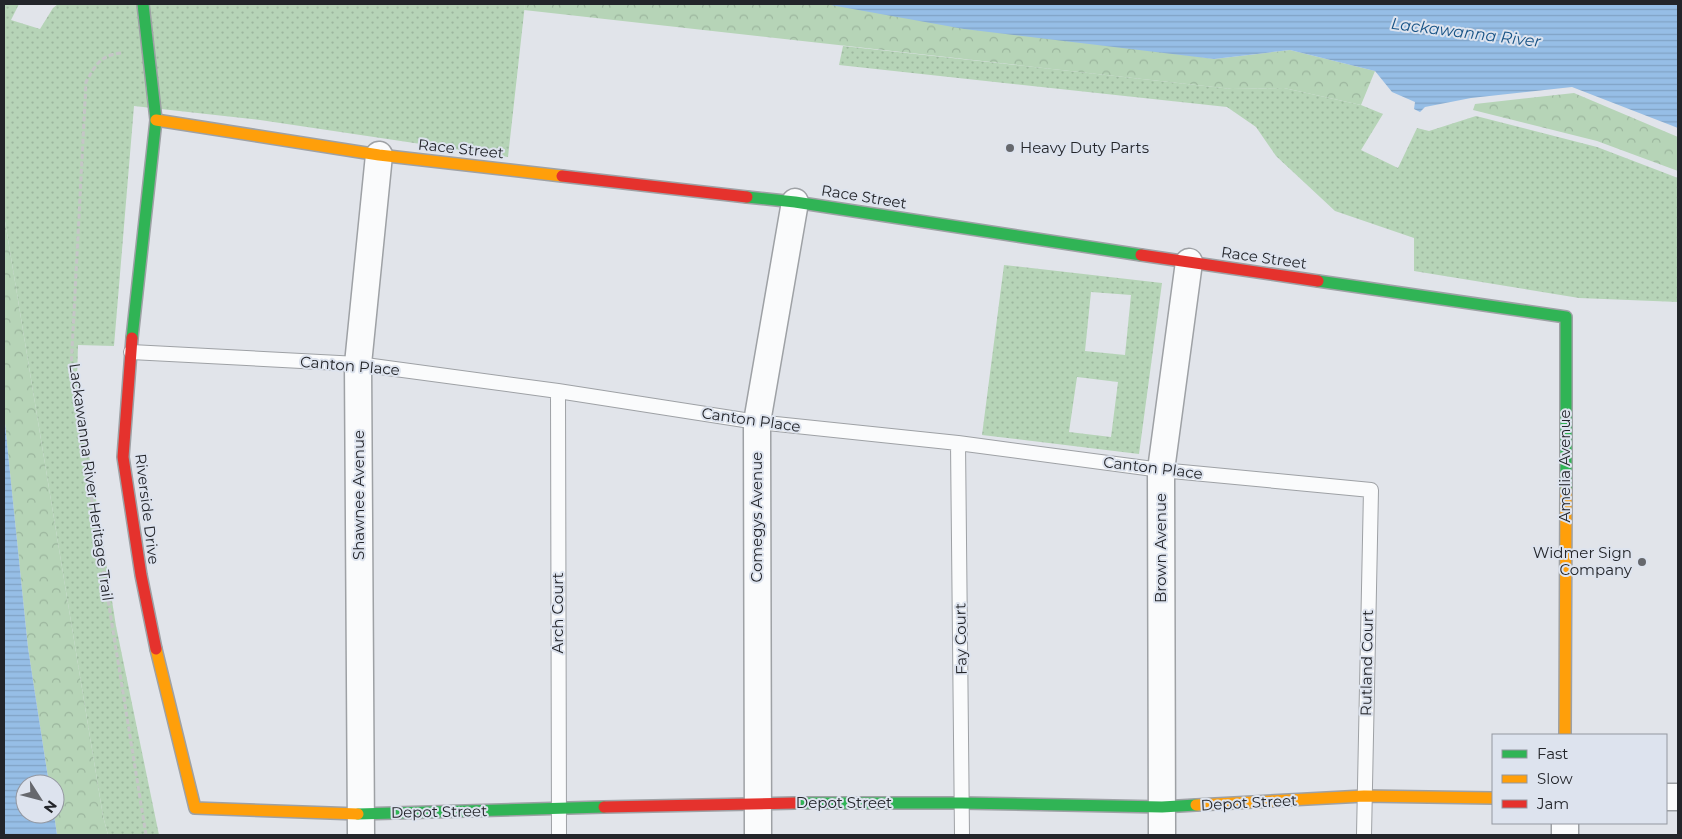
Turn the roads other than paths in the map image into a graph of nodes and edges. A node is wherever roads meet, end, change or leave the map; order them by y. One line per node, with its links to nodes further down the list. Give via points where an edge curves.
1 (143, 4): 2 (street, Riverside Drive)
2 (156, 120): 3 (street, Race Street); 7 (street, Riverside Drive)
3 (379, 155): 4 (street, Race Street); 8 (street, Shawnee Avenue)
4 (795, 202): 5 (street, Race Street); 10 (street, Comegys Avenue)
5 (1189, 262): 6 (street, Race Street); 12 (street, Brown Avenue)
6 (1566, 316): 14 (street, Amelia Avenue)
7 (132, 352): 8 (lane, Canton Place); 20 (street, Riverside Drive, via 123,457 140,575)
8 (358, 364): 9 (lane, Canton Place); 22 (street, Shawnee Avenue)
9 (558, 391): 10 (lane, Canton Place); 21 (lane, Arch Court)
10 (757, 422): 11 (lane, Canton Place); 17 (street, Comegys Avenue)
11 (958, 443): 12 (lane, Canton Place); 18 (lane, Fay Court)
12 (1161, 470): 13 (lane, Canton Place); 19 (street, Brown Avenue)
13 (1371, 490): 15 (lane, Rutland Court)
14 (1565, 734)
15 (1364, 796): 16 (street, Depot Street); 19 (street, Depot Street); 27 (lane, Rutland Court)
16 (1492, 798)
17 (758, 803): 18 (street, Depot Street); 21 (street, Depot Street); 24 (street, Comegys Avenue)
18 (962, 804): 19 (street, Depot Street); 25 (lane, Fay Court)
19 (1162, 807): 26 (street, Brown Avenue)
20 (195, 808): 22 (street, Depot Street)
21 (558, 809): 22 (street, Depot Street); 23 (lane, Arch Court)
22 (361, 824)
23 (558, 835)
24 (758, 835)
25 (962, 835)
26 (1162, 835)
27 (1364, 835)

